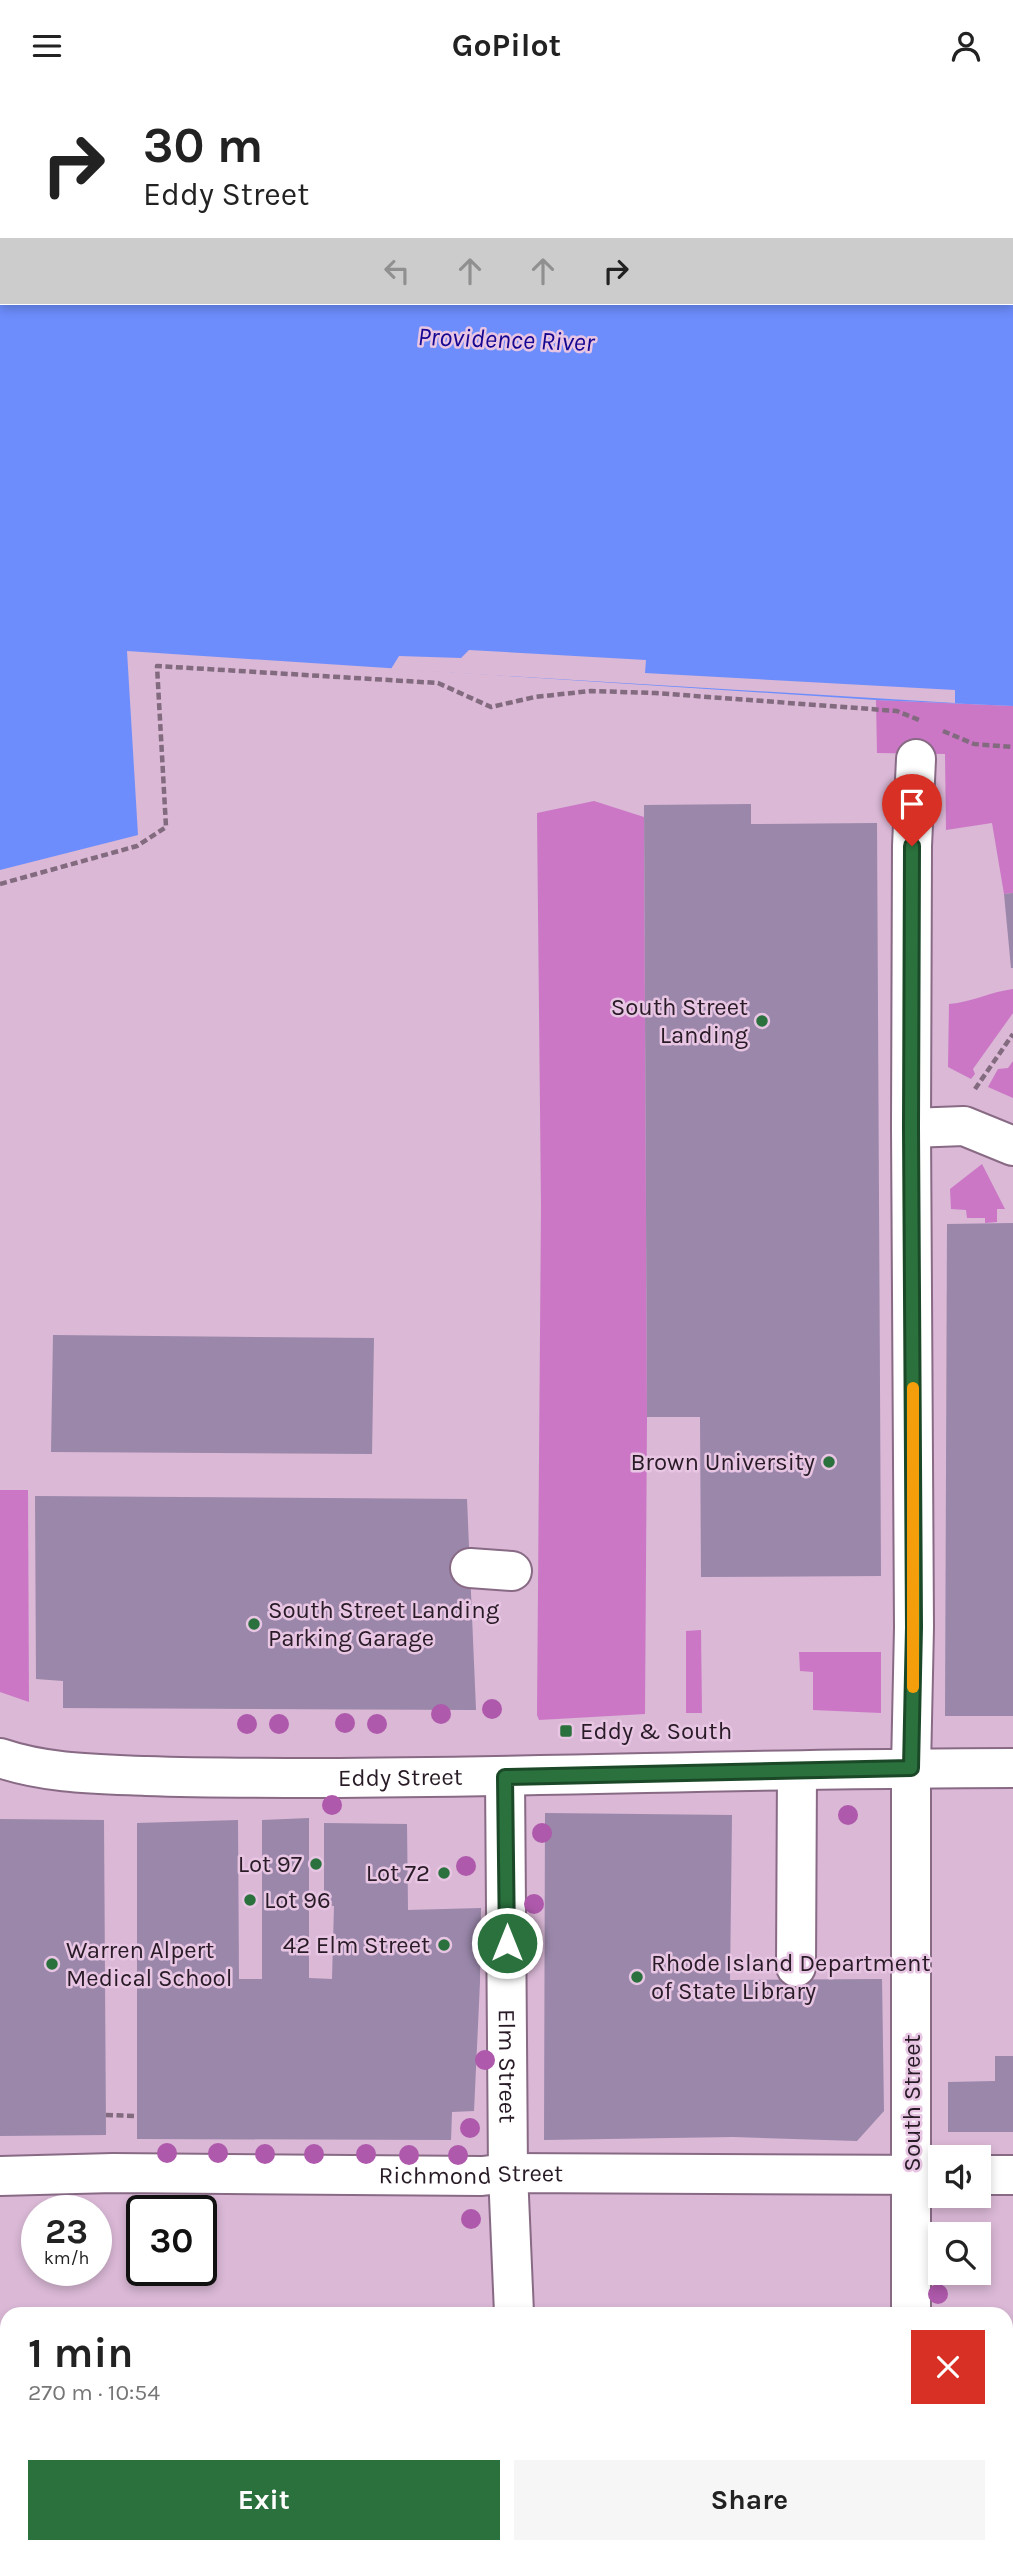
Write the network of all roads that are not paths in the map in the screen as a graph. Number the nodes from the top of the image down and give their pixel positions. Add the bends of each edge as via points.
1 (923, 742) road end
2 (911, 1128) junction
3 (1013, 1146) edge
4 (470, 1568) dead end
5 (512, 1571) dead end
6 (0, 1758) edge
7 (911, 1768) junction
8 (1013, 1768) edge
9 (797, 1771) junction
10 (505, 1777) junction
11 (796, 1967) dead end
12 (508, 2173) junction
13 (926, 2175) edge
14 (991, 2175) edge
15 (1013, 2175) edge
16 (0, 2176) edge
17 (514, 2307) edge
18 (912, 2307) edge

1 - 2 street, South Street via 912,846
2 - 3 street via 964,1126
2 - 7 street, South Street
4 - 5 street
6 - 10 street, Eddy Street via 64,1772 128,1776
7 - 8 street, Eddy Street
7 - 9 street, Eddy Street
7 - 13 street, South Street
9 - 10 street, Eddy Street
9 - 11 street
10 - 12 street, Elm Street
12 - 13 street, Richmond Street
12 - 16 street, Richmond Street
12 - 17 street, Elm Street
13 - 18 street, South Street
14 - 15 street

